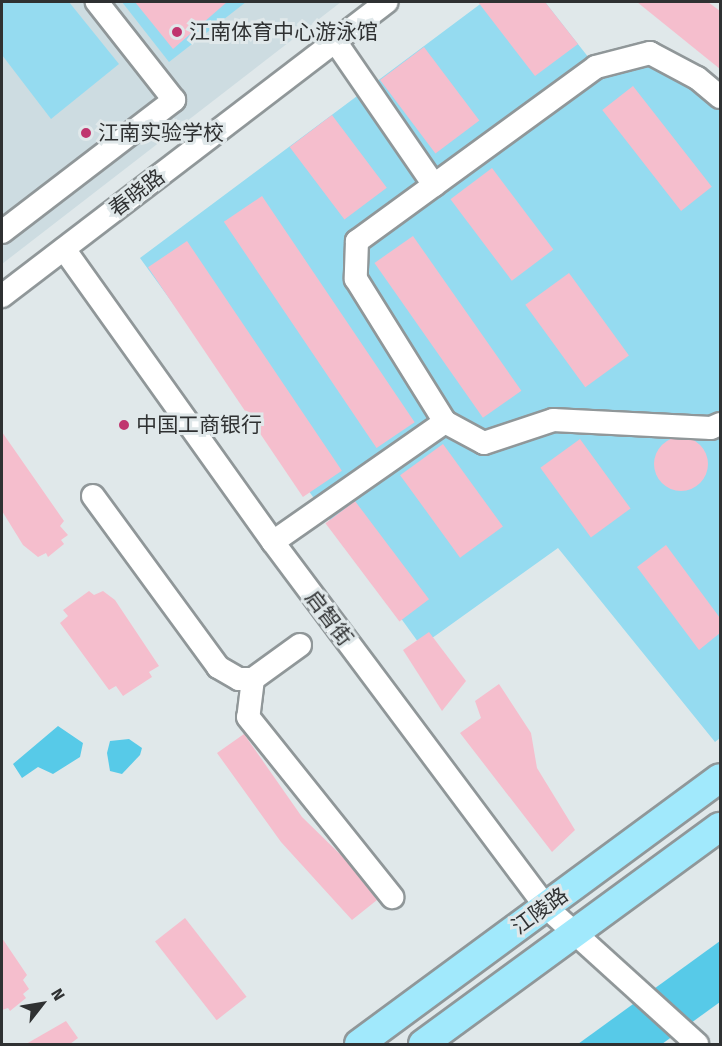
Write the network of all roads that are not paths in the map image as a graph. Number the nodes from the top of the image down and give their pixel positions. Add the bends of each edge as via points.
1 (97, 2) edge
2 (386, 2) edge
3 (335, 40) junction
4 (720, 97) edge
5 (434, 185) junction
6 (2, 232) edge
7 (64, 249) junction
8 (2, 296) edge
9 (445, 422) junction
10 (720, 424) edge
11 (93, 496) dead end
12 (273, 542) junction
13 (300, 645) dead end
14 (253, 679) junction
15 (720, 778) edge
16 (720, 827) edge
17 (392, 897) dead end
18 (546, 907) junction
19 (575, 934) junction
20 (359, 1044) edge
21 (423, 1044) edge
22 (697, 1044) edge

1 - 6 street via 174,100
2 - 3 street, 春晓路
3 - 5 street
3 - 7 street, 春晓路
4 - 5 street via 697,78 650,53 596,68
5 - 9 street via 357,241 356,279
7 - 8 street, 春晓路
7 - 12 street, 启智街
9 - 10 street via 484,443 553,420 711,428
9 - 12 street
11 - 14 street via 218,667 239,679
12 - 18 street, 启智街
13 - 14 street
14 - 17 street via 248,717
15 - 18 main road, 江陵路
16 - 19 main road, 江陵路
18 - 19 street, 启智街
18 - 20 main road, 江陵路
19 - 21 main road, 江陵路
19 - 22 street, 启智街

